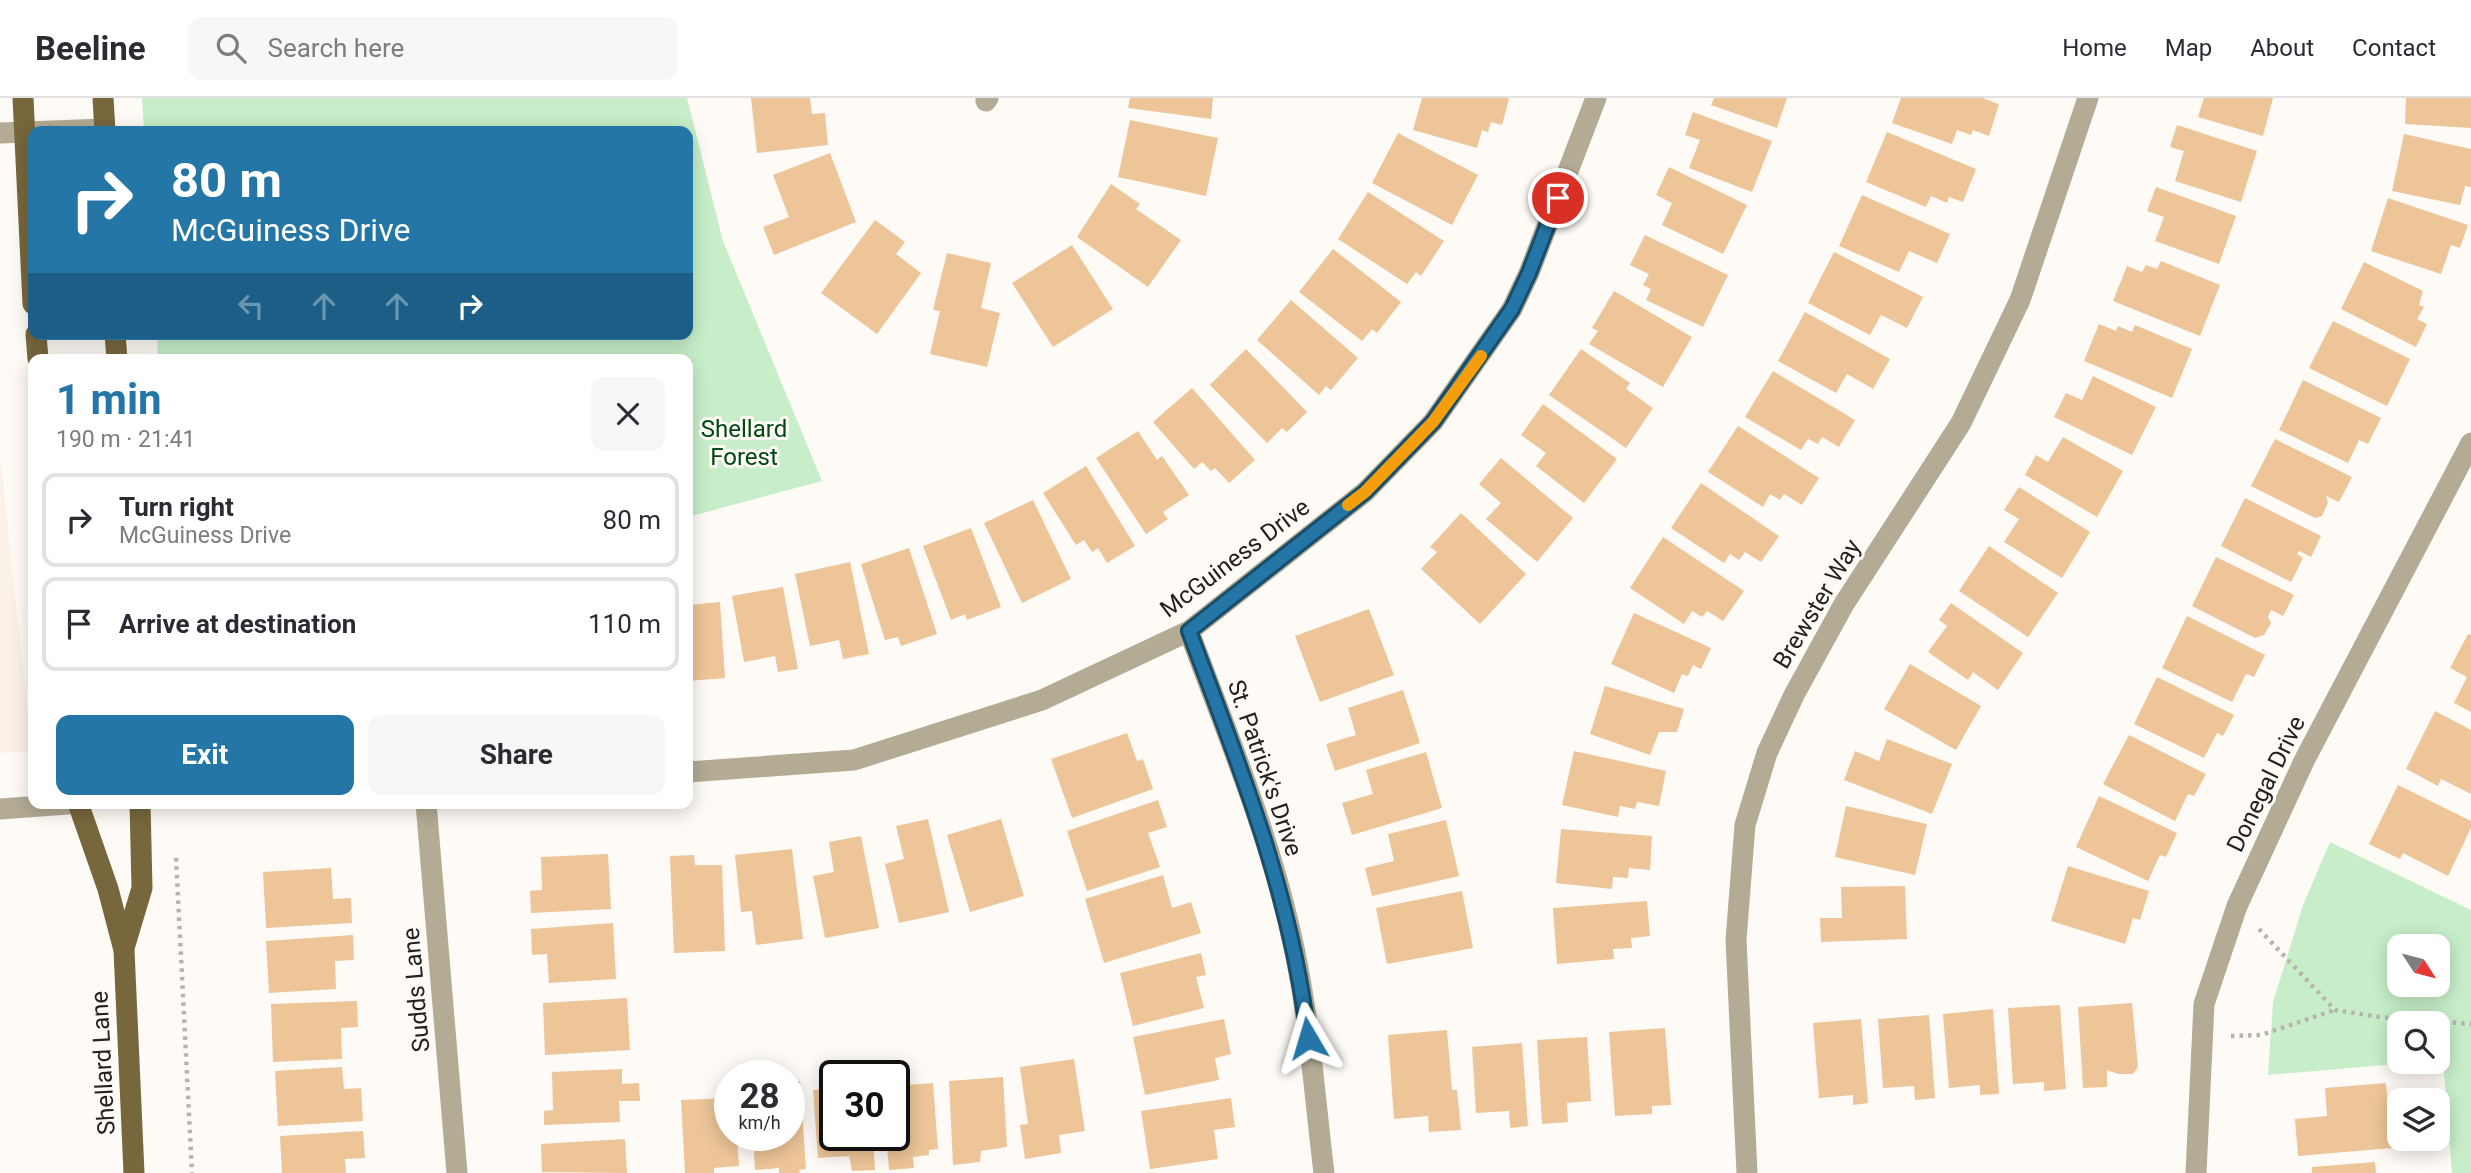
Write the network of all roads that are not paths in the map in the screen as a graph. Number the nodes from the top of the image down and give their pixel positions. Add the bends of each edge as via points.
1 (23, 98) edge
2 (103, 98) edge
3 (1596, 98) edge
4 (2088, 98) edge
5 (104, 126) edge
6 (25, 131) junction
7 (28, 131) edge
8 (0, 133) edge
9 (28, 196) edge
10 (2469, 454) edge
11 (1189, 631) junction
12 (693, 772) edge
13 (28, 807) edge
14 (0, 809) edge
15 (81, 809) edge
16 (140, 809) edge
17 (427, 809) edge
18 (124, 950) junction
19 (134, 1173) edge
20 (457, 1173) edge
21 (1324, 1173) edge
22 (1747, 1173) edge
23 (2196, 1173) edge

1 - 6 main road
2 - 5 main road
3 - 11 street, McGuiness Drive via 1512,309 1433,422 1365,492
4 - 22 street, Brewster Way via 2020,300 1961,423 1844,604 1794,695 1763,765 1745,825 1736,940
6 - 7 street
6 - 8 street
6 - 9 main road
10 - 23 street, Donegal Drive via 2304,761 2237,906 2204,1004
11 - 12 street, McGuiness Drive via 1042,700 855,760
11 - 21 street, St. Patrick's Drive via 1265,839 1290,929 1305,1011
13 - 14 street
15 - 18 main road, Shellard Lane
16 - 18 main road, Shellard Lane via 142,888
17 - 20 street, Sudds Lane
18 - 19 main road, Shellard Lane

